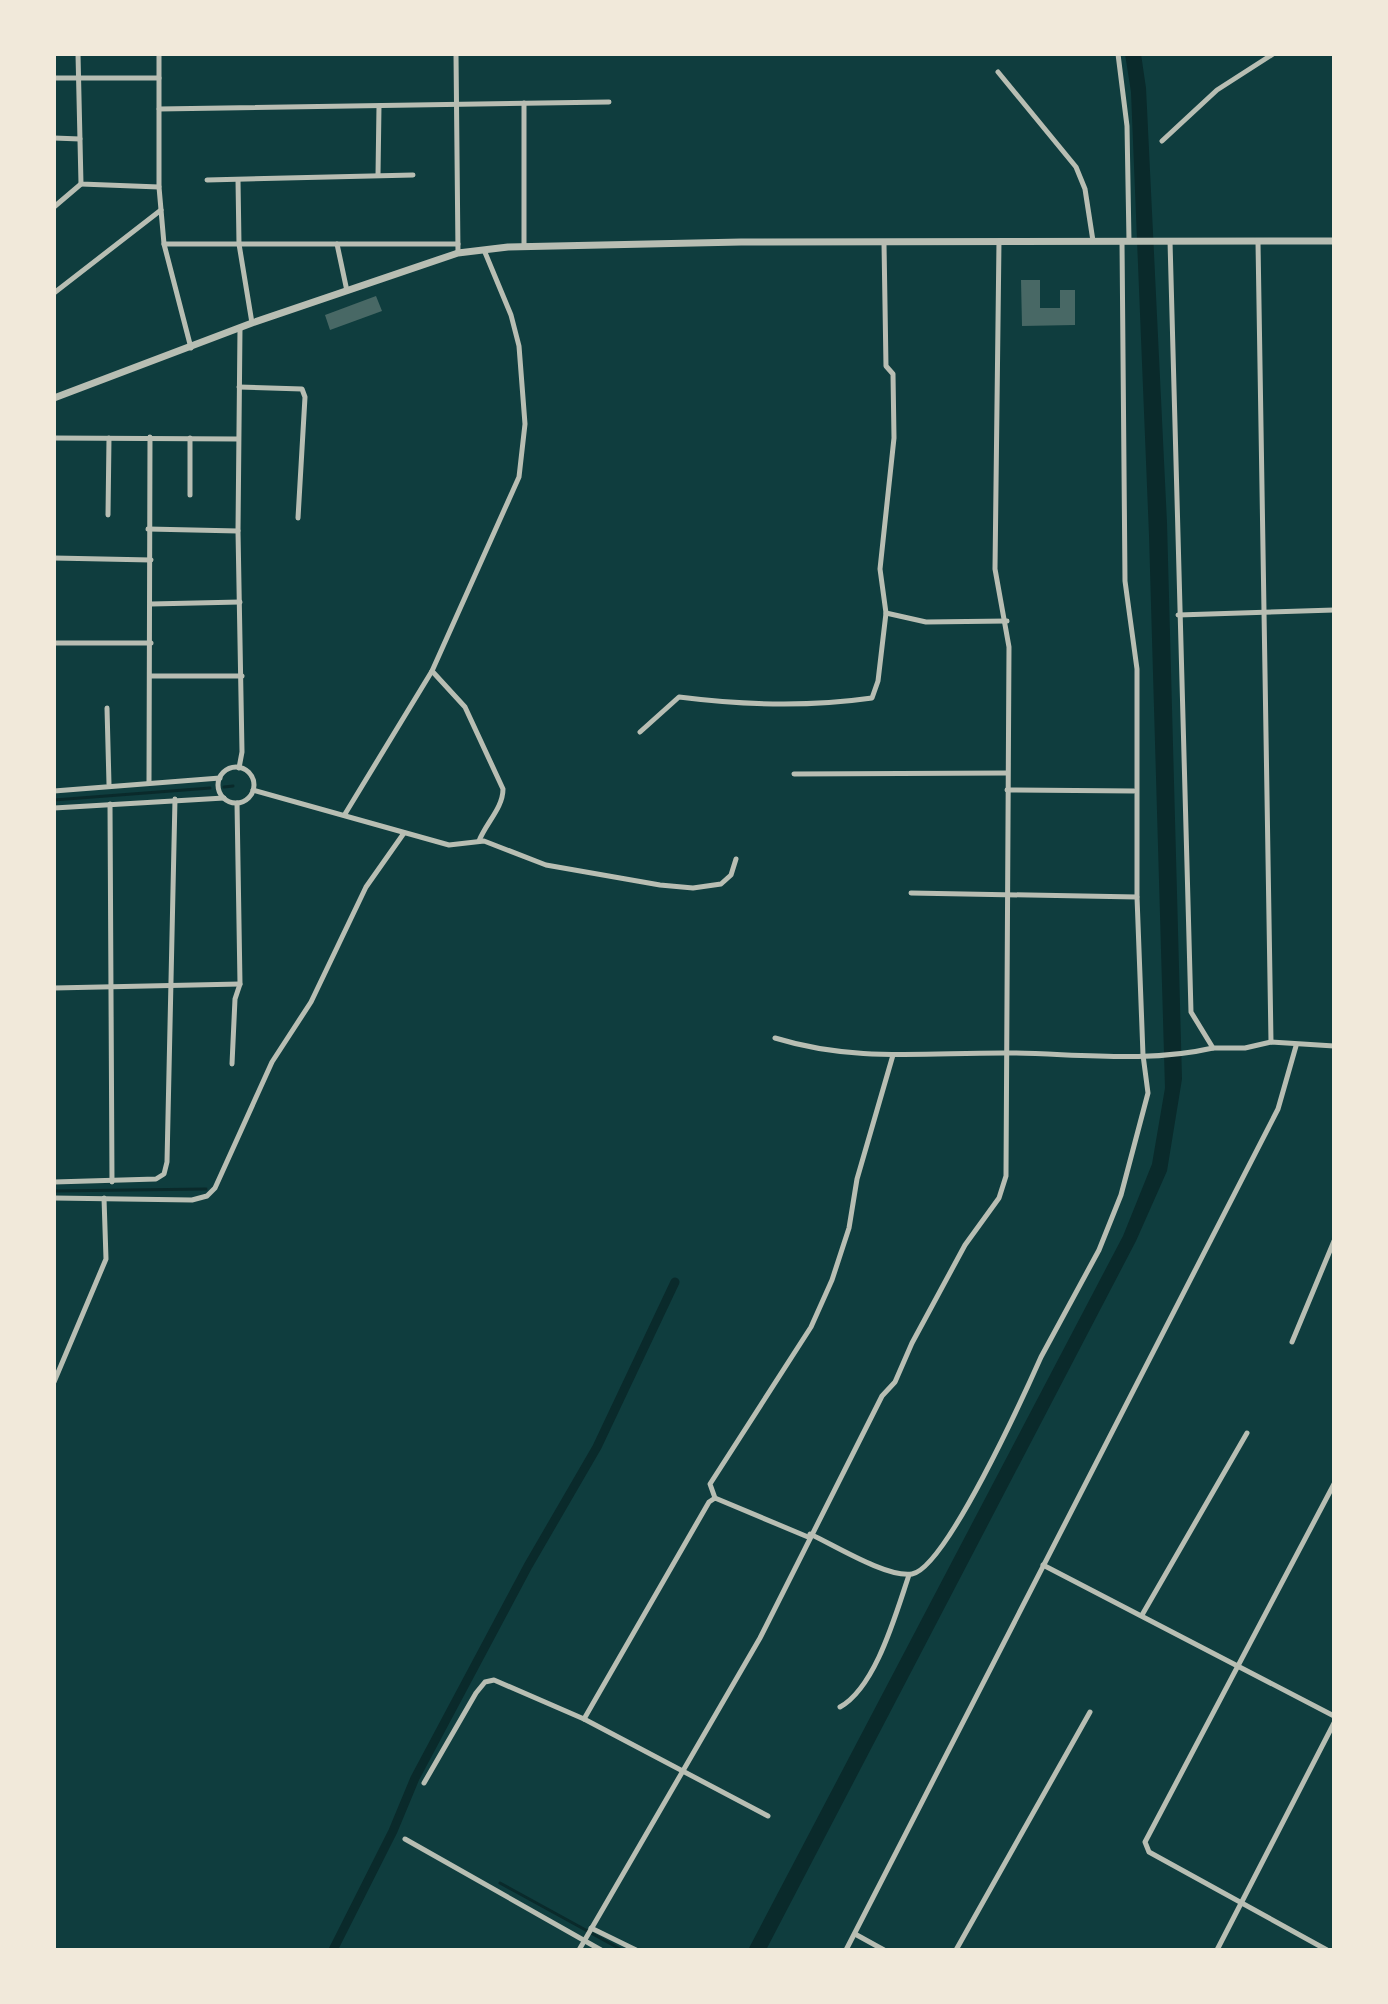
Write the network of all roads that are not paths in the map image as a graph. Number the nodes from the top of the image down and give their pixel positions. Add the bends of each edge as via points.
1 (78, 54) edge
2 (159, 54) edge
3 (456, 54) edge
4 (1118, 54) edge
5 (1273, 54) edge
6 (998, 72) dead end
7 (54, 78) edge
8 (78, 78) junction
9 (159, 78) junction
10 (609, 102) dead end
11 (524, 103) junction
12 (379, 106) junction
13 (455, 106) junction
14 (159, 109) junction
15 (54, 138) edge
16 (80, 139) junction
17 (1162, 141) dead end
18 (378, 175) junction
19 (413, 175) dead end
20 (207, 180) dead end
21 (238, 180) junction
22 (81, 184) junction
23 (159, 187) junction
24 (54, 207) edge
25 (161, 210) junction
26 (999, 241) junction
27 (1093, 241) junction
28 (1129, 241) junction
29 (1167, 241) junction
30 (1334, 241) edge
31 (1258, 242) junction
32 (884, 243) junction
33 (164, 244) junction
34 (239, 244) junction
35 (337, 244) junction
36 (524, 246) junction
37 (458, 249) junction
38 (484, 250) junction
39 (347, 291) junction
40 (54, 293) edge
41 (252, 323) junction
42 (240, 328) junction
43 (191, 349) junction
44 (239, 387) junction
45 (54, 398) edge
46 (150, 437) junction
47 (54, 438) edge
48 (109, 438) junction
49 (190, 438) junction
50 (238, 439) junction
51 (190, 495) dead end
52 (108, 515) dead end
53 (298, 518) dead end
54 (148, 529) junction
55 (238, 531) junction
56 (54, 558) edge
57 (151, 560) junction
58 (240, 602) junction
59 (151, 604) junction
60 (1334, 610) edge
61 (1265, 612) junction
62 (886, 613) junction
63 (1178, 615) junction
64 (1007, 621) junction
65 (54, 643) edge
66 (151, 643) junction
67 (432, 671) junction
68 (151, 676) junction
69 (242, 676) junction
70 (107, 708) dead end
71 (640, 732) dead end
72 (239, 768) junction
73 (1007, 773) junction
74 (794, 774) dead end
75 (220, 778) junction
76 (149, 782) junction
77 (109, 784) junction
78 (253, 790) junction
79 (1007, 790) junction
80 (54, 791) edge
81 (1134, 791) junction
82 (224, 798) junction
83 (175, 799) junction
84 (237, 803) junction
85 (110, 804) junction
86 (54, 808) edge
87 (345, 814) junction
88 (404, 833) junction
89 (479, 841) junction
90 (736, 859) dead end
91 (1007, 892) junction
92 (911, 893) dead end
93 (1137, 897) junction
94 (110, 984) junction
95 (172, 984) junction
96 (240, 984) junction
97 (54, 988) edge
98 (775, 1038) dead end
99 (1271, 1042) junction
100 (1296, 1046) junction
101 (1334, 1046) edge
102 (1213, 1048) junction
103 (1008, 1053) junction
104 (893, 1055) junction
105 (1143, 1055) junction
106 (232, 1064) dead end
107 (54, 1182) edge
108 (112, 1182) junction
109 (54, 1198) edge
110 (104, 1198) junction
111 (1334, 1241) edge
112 (1292, 1342) dead end
113 (54, 1382) edge
114 (1247, 1433) dead end
115 (1334, 1484) edge
116 (715, 1498) junction
117 (809, 1536) junction
118 (1043, 1565) junction
119 (909, 1575) junction
120 (1142, 1615) junction
121 (1241, 1666) junction
122 (840, 1707) dead end
123 (1090, 1712) dead end
124 (1334, 1716) edge
125 (584, 1719) junction
126 (1334, 1723) edge
127 (683, 1772) junction
128 (424, 1783) dead end
129 (768, 1816) dead end
130 (405, 1839) dead end
131 (1240, 1902) junction
132 (591, 1928) junction
133 (855, 1934) junction
134 (584, 1941) junction
135 (579, 1950) edge
136 (601, 1950) edge
137 (636, 1950) edge
138 (846, 1950) edge
139 (884, 1950) edge
140 (956, 1950) edge
141 (1217, 1950) edge
142 (1327, 1950) edge

1 - 8 street
2 - 9 street
3 - 13 street
4 - 28 street via 1127,126
5 - 17 street via 1217,90
6 - 27 street via 1076,167
7 - 8 street
8 - 9 street
8 - 16 street
9 - 14 street
10 - 11 street
11 - 13 street
11 - 36 street
12 - 13 street
12 - 14 street
12 - 18 street
13 - 37 street
14 - 23 street
15 - 16 street
16 - 22 street
18 - 19 street
18 - 21 street
20 - 21 street
21 - 34 street
22 - 23 street
22 - 24 street
23 - 25 street
25 - 33 street
25 - 40 street
26 - 27 street
26 - 32 street
26 - 64 street via 995,569
27 - 28 street
28 - 29 street
28 - 81 street via 1125,581 1137,669
29 - 31 street
29 - 63 street
30 - 31 street
31 - 61 street
32 - 36 street
32 - 62 street via 886,366 893,374 894,438 880,569
33 - 34 street
33 - 43 street
34 - 35 street
34 - 41 street
35 - 37 street
35 - 39 street
36 - 38 street
37 - 38 street
37 - 39 street
38 - 67 street via 519,346 525,424 522,464
39 - 41 street
41 - 42 street
42 - 43 street
42 - 44 street
43 - 45 street
44 - 50 street
44 - 53 street via 302,389
46 - 48 street
46 - 49 street
46 - 54 street
47 - 48 street
48 - 52 street
49 - 50 street
49 - 51 street
50 - 55 street
54 - 55 street
54 - 57 street
55 - 58 street
56 - 57 street
57 - 59 street
58 - 59 street
58 - 69 street
59 - 66 street
60 - 61 street
61 - 63 street
61 - 99 street
62 - 64 street via 926,622
62 - 71 street via 872,698 827,705 679,697
63 - 102 street via 1189,1002
64 - 73 street
65 - 66 street
66 - 68 street
67 - 87 street
67 - 89 street via 465,707 503,789 501,803
68 - 69 street
68 - 76 street
69 - 72 street
70 - 77 street
72 - 75 street
72 - 78 street via 249,773
73 - 74 street
73 - 79 street
75 - 76 street
75 - 82 street
76 - 77 street
77 - 80 street
78 - 84 street
78 - 87 street
79 - 81 street
79 - 91 street
81 - 93 street
82 - 83 street
82 - 84 street
83 - 85 street
83 - 95 street
84 - 96 street
85 - 86 street
85 - 94 street
87 - 88 street
88 - 89 street via 458,846
88 - 110 street via 366,887 311,1002 272,1062 215,1188 192,1200
89 - 90 street via 546,865 693,888 721,884
91 - 92 street
91 - 93 street
91 - 103 street
93 - 105 street
94 - 95 street
94 - 97 street
94 - 108 street
95 - 96 street
95 - 108 street via 164,1174
96 - 106 street
98 - 104 street via 832,1053
99 - 100 street
99 - 102 street
100 - 101 street
100 - 118 street via 1278,1109
102 - 105 street
103 - 104 street
103 - 105 street
103 - 117 street via 1003,1190 934,1300
104 - 116 street via 832,1280 811,1327 710,1484
105 - 119 street via 1148,1093 1121,1195 1099,1250 975,1494 931,1561
107 - 108 street
109 - 110 street
110 - 113 street via 106,1259
111 - 112 street
114 - 120 street
115 - 121 street
116 - 117 street
116 - 125 street
117 - 119 street
117 - 127 street via 760,1638
118 - 120 street
118 - 133 street
119 - 122 street via 877,1658 854,1699
120 - 121 street
121 - 124 street
121 - 131 street via 1145,1842 1149,1852
123 - 140 street
125 - 127 street
125 - 128 street via 505,1683 485,1682
126 - 131 street
127 - 129 street
127 - 132 street
130 - 134 street
131 - 141 street
131 - 142 street
132 - 134 street
132 - 137 street
133 - 138 street
133 - 139 street
134 - 135 street
134 - 136 street

